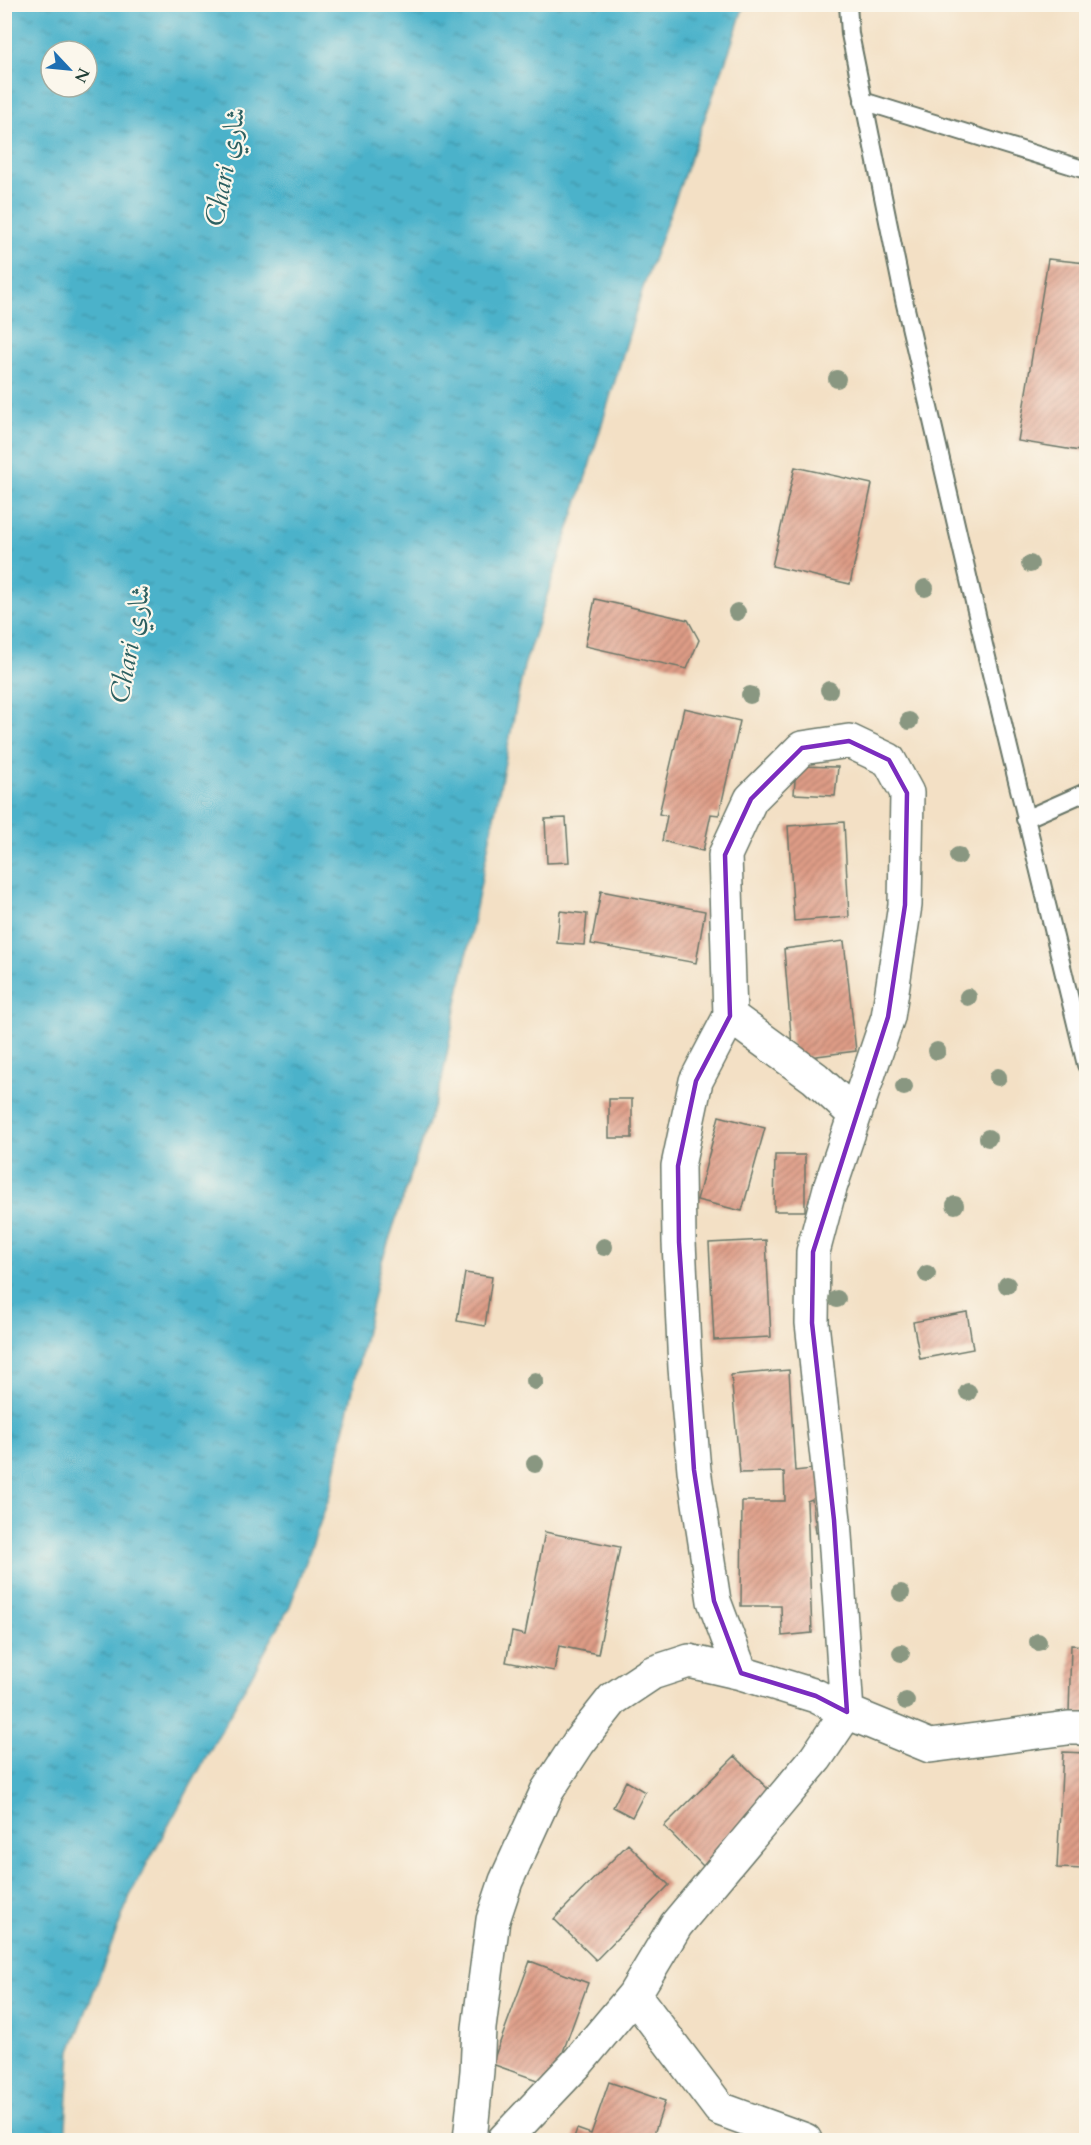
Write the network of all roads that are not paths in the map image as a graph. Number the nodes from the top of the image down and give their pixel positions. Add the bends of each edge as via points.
1 (848, 4) edge
2 (863, 101) junction
3 (1086, 170) edge
4 (1086, 792) edge
5 (1025, 819) junction
6 (730, 1016) junction
7 (1086, 1065) edge
8 (854, 1114) junction
9 (741, 1673) junction
10 (847, 1712) junction
11 (1086, 1728) edge
12 (634, 1995) junction
13 (471, 2140) edge
14 (504, 2140) edge
15 (805, 2140) edge

1 - 2 lane
2 - 3 lane
2 - 5 lane via 906,312
4 - 5 lane
5 - 7 lane
6 - 8 street via 815,1078
6 - 8 street via 724,855 751,799 802,748 849,741 888,760 907,793 905,905 888,1017
6 - 9 street via 696,1081 678,1166 685,1368 694,1470 714,1601
8 - 10 street via 813,1252 812,1323 835,1531
9 - 10 street via 816,1696
9 - 13 street via 689,1661 652,1673 613,1699 547,1791 506,1881 493,1920 479,2028
10 - 11 street via 930,1746
10 - 12 street via 816,1758 676,1925
12 - 14 street via 578,2062
12 - 15 street via 720,2109

